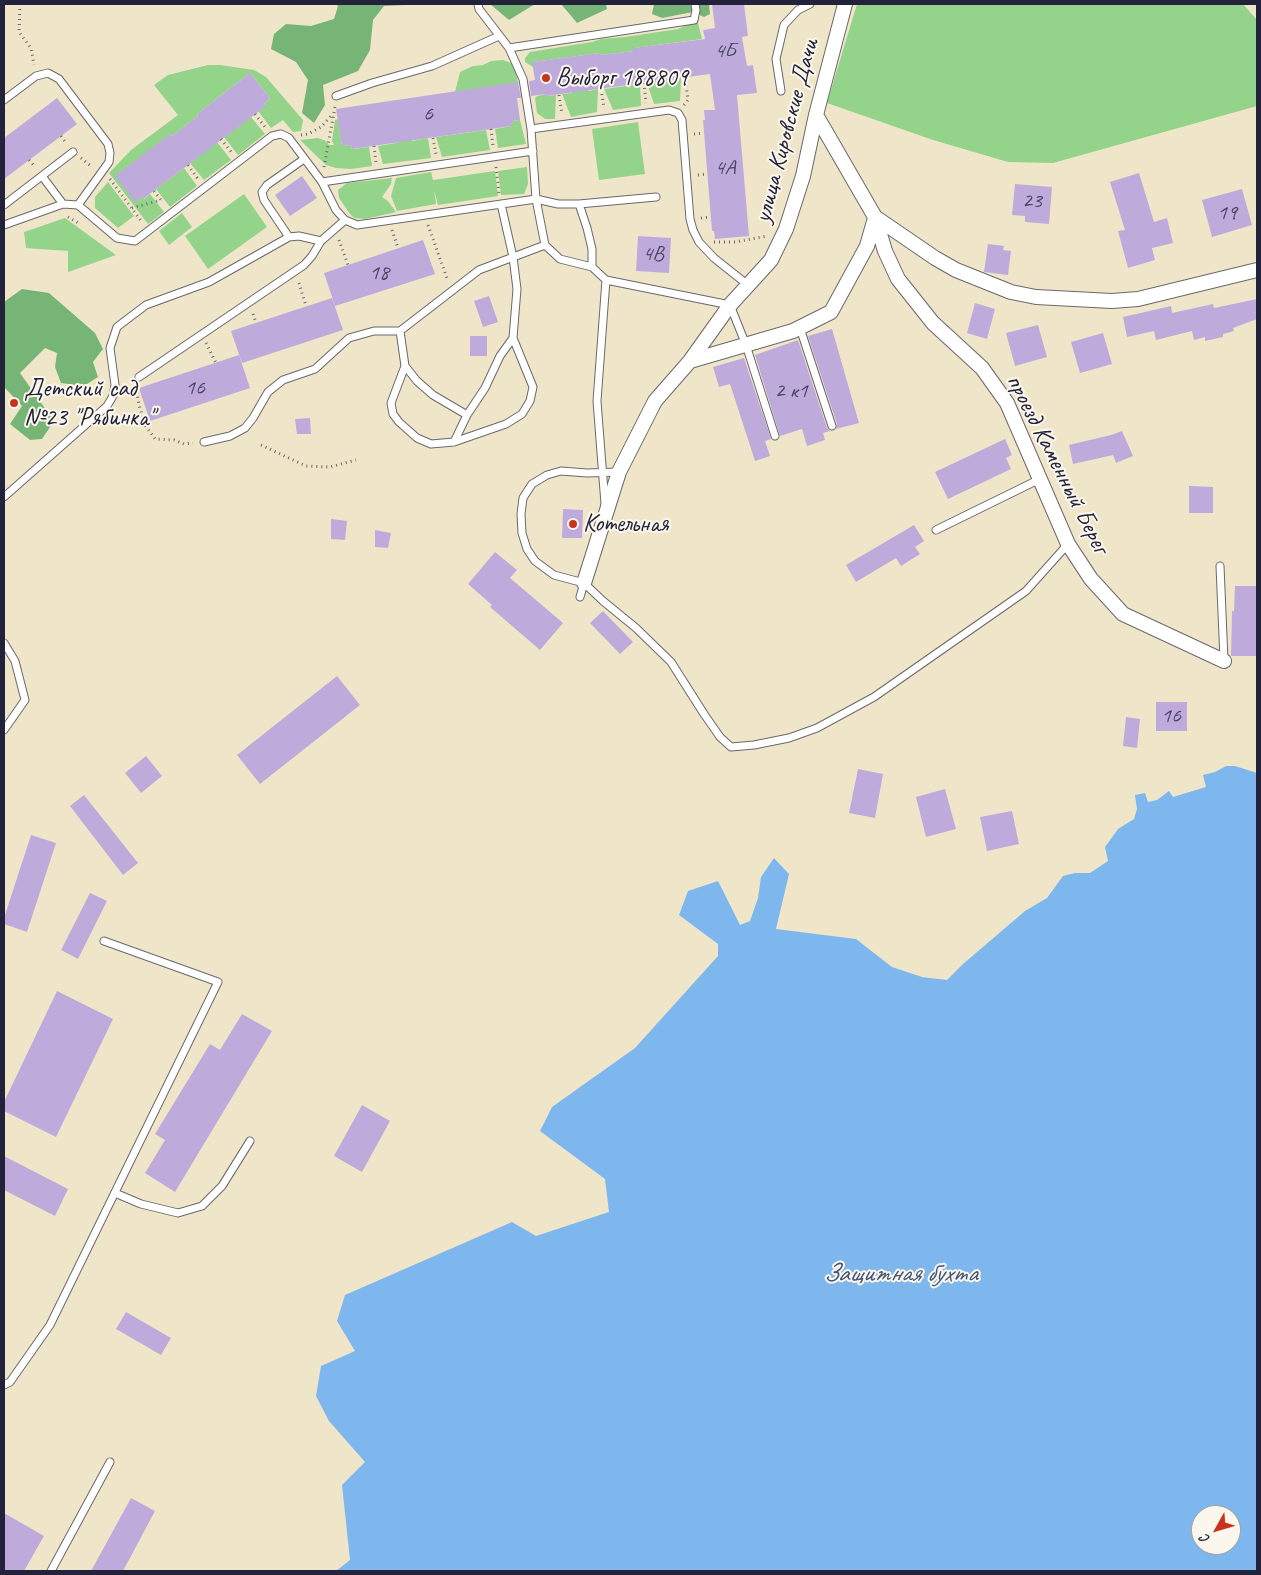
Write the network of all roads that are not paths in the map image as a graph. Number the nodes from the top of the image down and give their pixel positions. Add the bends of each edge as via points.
1 (478, 4) edge
2 (695, 4) edge
3 (810, 4) edge
4 (845, 4) edge
5 (499, 36) junction
6 (509, 48) junction
7 (781, 91) dead end
8 (336, 96) road end
9 (4, 100) edge
10 (816, 115) junction
11 (531, 129) junction
12 (533, 151) junction
13 (73, 152) road end
14 (304, 159) junction
15 (42, 176) junction
16 (322, 182) junction
17 (656, 197) dead end
18 (536, 199) junction
19 (63, 204) junction
20 (501, 204) junction
21 (579, 204) junction
22 (4, 205) edge
23 (78, 205) junction
24 (875, 217) junction
25 (345, 220) junction
26 (4, 225) edge
27 (289, 237) junction
28 (321, 241) junction
29 (545, 245) junction
30 (513, 257) junction
31 (592, 267) junction
32 (1257, 270) edge
33 (606, 280) junction
34 (749, 286) junction
35 (730, 305) junction
36 (800, 328) junction
37 (400, 331) junction
38 (513, 338) junction
39 (746, 345) junction
40 (690, 361) junction
41 (405, 366) junction
42 (137, 379) road end
43 (467, 416) junction
44 (832, 426) dead end
45 (775, 436) dead end
46 (204, 442) road end
47 (454, 442) junction
48 (619, 472) junction
49 (602, 473) junction
50 (1040, 479) junction
51 (4, 497) edge
52 (606, 514) junction
53 (936, 530) dead end
54 (1068, 544) junction
55 (1220, 566) dead end
56 (584, 583) junction
57 (580, 597) dead end
58 (4, 643) edge
59 (1224, 661) joint
60 (4, 730) edge
61 (104, 941) dead end
62 (250, 1141) dead end
63 (115, 1192) junction
64 (4, 1385) edge
65 (110, 1462) dead end
66 (51, 1571) edge

1 - 5 lane
2 - 6 lane via 694,20
3 - 7 lane via 798,10 784,25 776,59
4 - 10 street, улица Кировские Дачи
5 - 6 lane
5 - 8 lane via 432,66
6 - 11 lane via 523,79
9 - 23 lane via 36,76 48,73 59,79 108,144 109,162
10 - 24 street, проезд Каменный Берег
10 - 34 street, улица Кировские Дачи via 803,176 784,232 770,260
11 - 12 lane
11 - 34 lane via 669,110 678,113 682,120 693,230 714,258
12 - 16 lane
12 - 18 lane
13 - 15 lane
14 - 16 lane
14 - 23 lane via 288,138 281,134 272,136 135,241 118,238
14 - 27 lane via 262,192
15 - 19 lane
15 - 22 lane
16 - 25 lane via 336,210
17 - 21 lane
18 - 20 lane
18 - 21 lane
18 - 29 lane
19 - 23 lane
19 - 26 lane
20 - 25 lane via 357,225
20 - 30 lane
21 - 31 lane via 590,242
24 - 32 street via 956,270 1011,292 1036,298 1138,299
24 - 36 street via 868,246 831,312
24 - 50 street, проезд Каменный Берег via 898,279 933,323 982,368 1007,403
25 - 28 lane
27 - 28 lane
27 - 51 lane via 209,282 146,305 117,327 110,348 115,385 107,406
28 - 42 lane via 304,265
29 - 30 lane
29 - 31 lane via 560,259
30 - 37 lane via 479,270
30 - 38 lane via 517,289
31 - 33 lane
33 - 35 lane
33 - 49 lane via 597,401
34 - 35 street, улица Кировские Дачи
35 - 39 lane
35 - 40 street, улица Кировские Дачи
36 - 39 street
36 - 44 lane
37 - 41 lane
37 - 46 lane via 374,331 349,338 315,368 283,380 268,392 245,428 230,436
38 - 43 lane
38 - 47 lane via 533,387 530,401 522,414 506,424
39 - 40 street
39 - 45 lane
40 - 48 street, улица Кировские Дачи via 655,401
41 - 43 lane via 434,395
41 - 47 lane via 391,403 393,414 417,438 431,444
43 - 47 lane
48 - 49 lane
48 - 52 street, улица Кировские Дачи
49 - 52 lane
49 - 56 lane via 561,471 547,475 532,484 524,498 521,514 527,549 536,561 554,575
50 - 53 lane
50 - 54 street, проезд Каменный Берег
52 - 56 street
54 - 56 lane via 1026,591 874,697 817,728 789,738 731,747 720,736 671,662
54 - 59 street, проезд Каменный Берег via 1091,579 1123,614
55 - 59 lane
56 - 57 lane
58 - 60 lane via 15,661 25,700
61 - 63 lane via 218,982
62 - 63 lane via 222,1186 202,1206 178,1214 141,1204
63 - 64 lane via 50,1325 10,1382
65 - 66 lane

